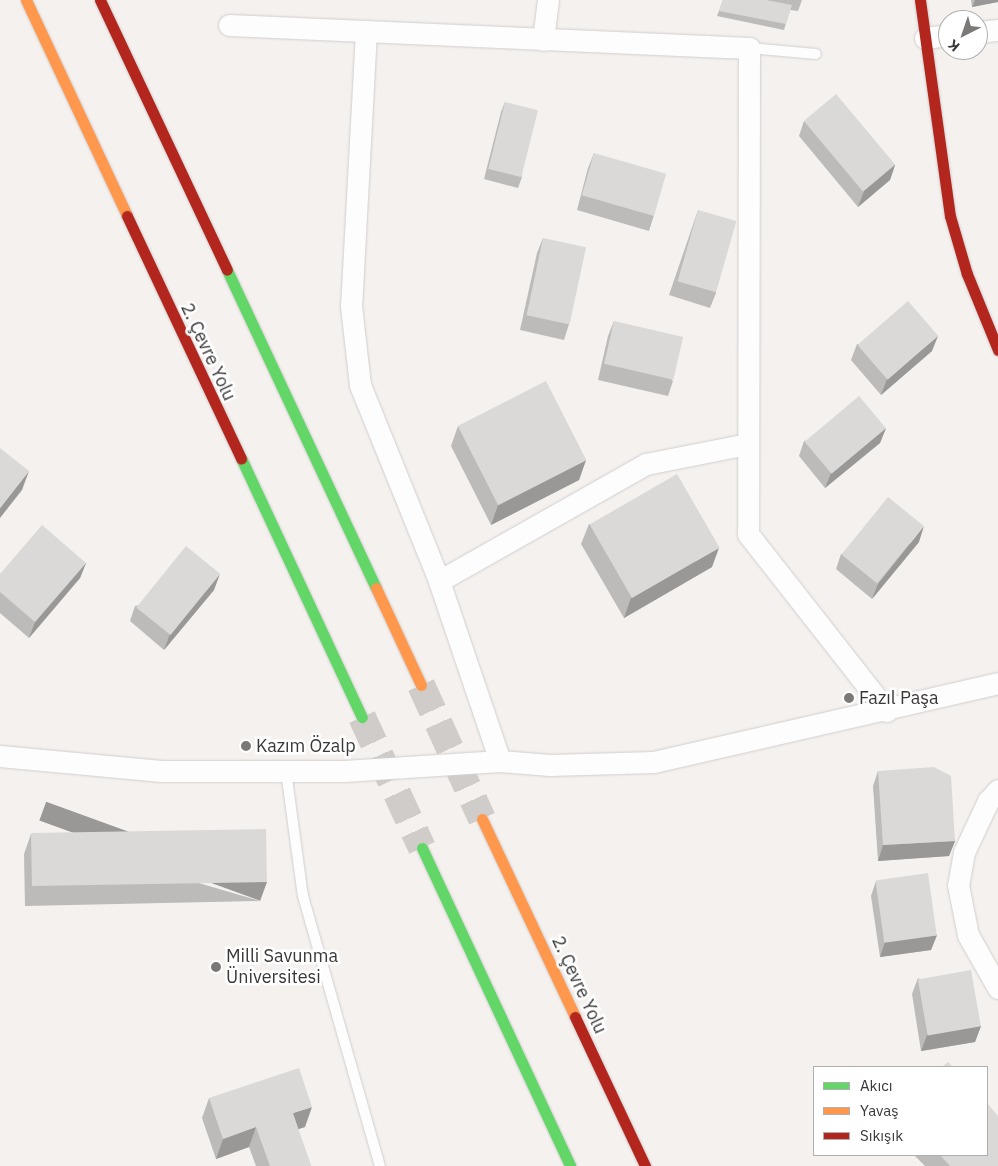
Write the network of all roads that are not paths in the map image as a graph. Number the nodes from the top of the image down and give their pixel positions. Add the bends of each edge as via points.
1 (26, 0) edge
2 (100, 0) edge
3 (548, 0) edge
4 (920, 0) edge
5 (229, 25) dead end
6 (366, 32) junction
7 (938, 36) edge
8 (925, 38) junction
9 (543, 40) junction
10 (749, 48) junction
11 (816, 54) dead end
12 (998, 350) edge
13 (747, 444) junction
14 (439, 581) junction
15 (998, 683) edge
16 (421, 685) tunnel mouth
17 (887, 710) junction
18 (362, 717) tunnel mouth
19 (0, 756) edge
20 (500, 761) junction
21 (286, 771) junction
22 (998, 790) edge
23 (482, 819) tunnel mouth
24 (422, 848) tunnel mouth
25 (998, 988) edge
26 (380, 1166) edge
27 (570, 1166) edge
28 (645, 1166) edge

1 - 18 main road, 2. Çevre Yolu
2 - 16 main road
3 - 9 street
4 - 8 main road
5 - 6 street
6 - 9 street
6 - 14 street via 351,306 360,385
7 - 8 street
8 - 12 main road via 950,216 967,274
9 - 10 street
10 - 11 lane
10 - 13 street
13 - 14 street via 646,464
13 - 17 street via 748,534
14 - 20 street
15 - 17 street
17 - 20 street via 654,762 550,765
19 - 21 street via 161,771
20 - 21 street via 344,771
21 - 26 lane via 303,896
22 - 25 street via 988,801 964,852 958,885 968,935
23 - 28 main road, 2. Çevre Yolu
24 - 27 main road

